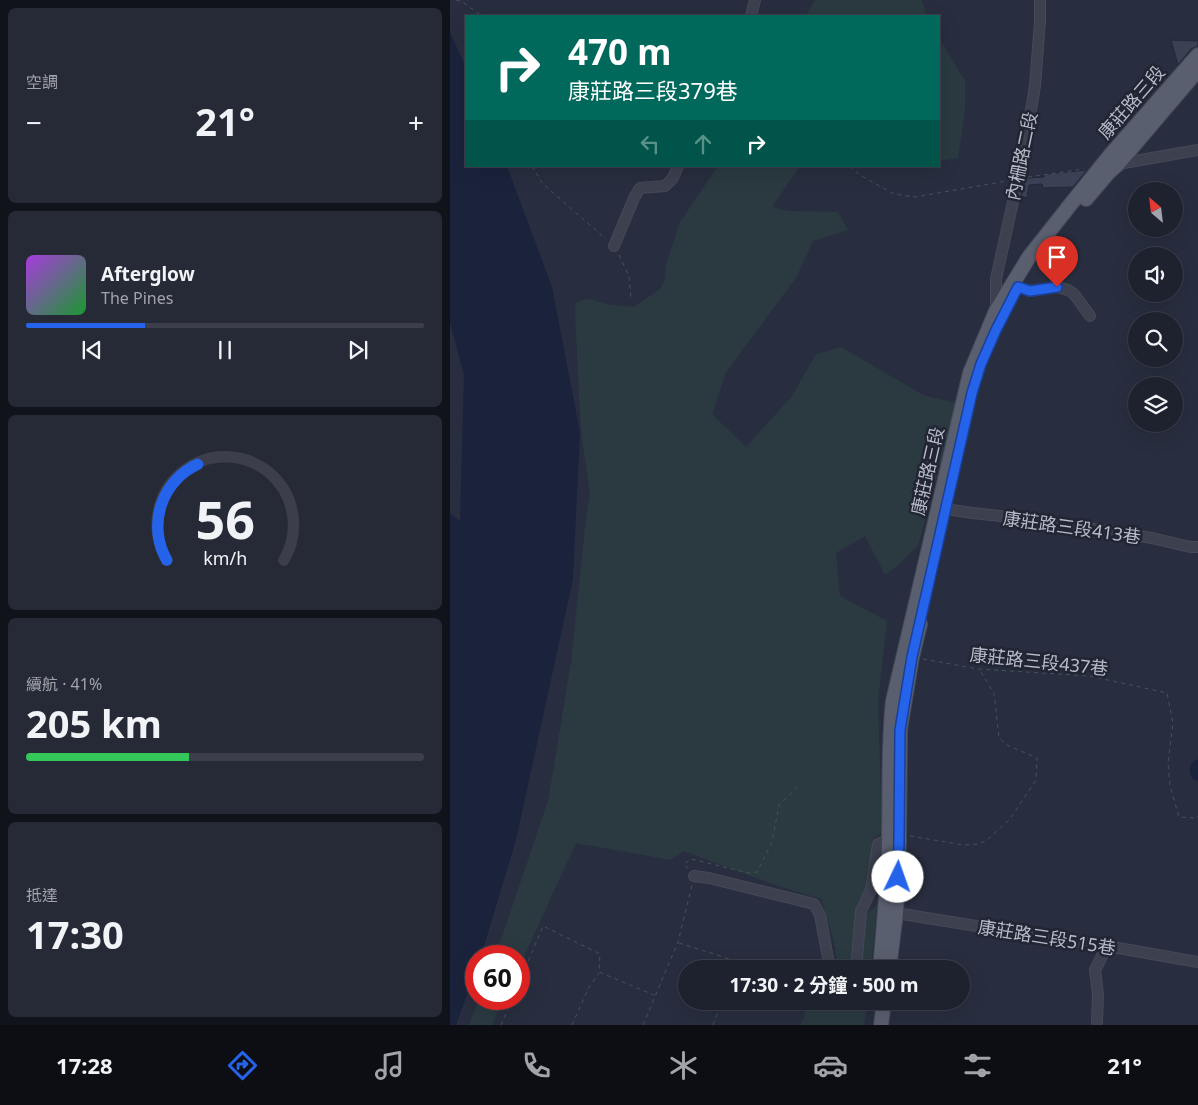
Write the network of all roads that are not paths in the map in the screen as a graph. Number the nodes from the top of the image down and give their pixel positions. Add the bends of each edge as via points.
1 (755, 0) edge
2 (1040, 0) edge
3 (751, 15) edge
4 (1198, 54) edge
5 (1198, 70) edge
6 (1198, 150) edge
7 (1118, 164) junction
8 (678, 167) edge
9 (614, 246) road end
10 (1015, 286) junction
11 (996, 311) junction
12 (1090, 316) dead end
13 (946, 509) junction
14 (1198, 547) edge
15 (894, 837) junction
16 (694, 876) dead end
17 (896, 913) junction
18 (1107, 946) junction
19 (828, 960) edge
20 (857, 960) edge
21 (881, 960) edge
22 (890, 960) edge
23 (1198, 962) edge
24 (874, 1010) edge
25 (883, 1010) edge
26 (1097, 1022) dead end
27 (872, 1025) edge
28 (881, 1025) edge

1 - 3 street
2 - 11 street, 內柵路二段 via 1035,86 996,279
4 - 10 main road, 康莊路三段 via 1112,153 1029,257
5 - 7 main road, 康莊路三段
6 - 7 street
7 - 10 main road, 康莊路三段
8 - 9 street via 665,186 640,188
10 - 11 main road, 康莊路三段
10 - 12 street via 1030,291 1057,287 1068,290
10 - 13 main road, 康莊路三段 via 972,393
11 - 15 main road, 康莊路三段 via 970,372 893,701 890,728
13 - 14 street, 康莊路三段413巷
13 - 15 main road, 康莊路三段 via 912,657 900,730
15 - 17 main road, 康莊路三段
15 - 20 street via 878,844 871,890 861,911
15 - 21 main road, 康莊路三段
16 - 19 street via 814,904 820,916
17 - 18 street, 康莊路三段515巷
17 - 22 main road, 康莊路三段
18 - 23 street, 康莊路三段515巷
18 - 26 street via 1095,970
24 - 27 main road
25 - 28 main road

